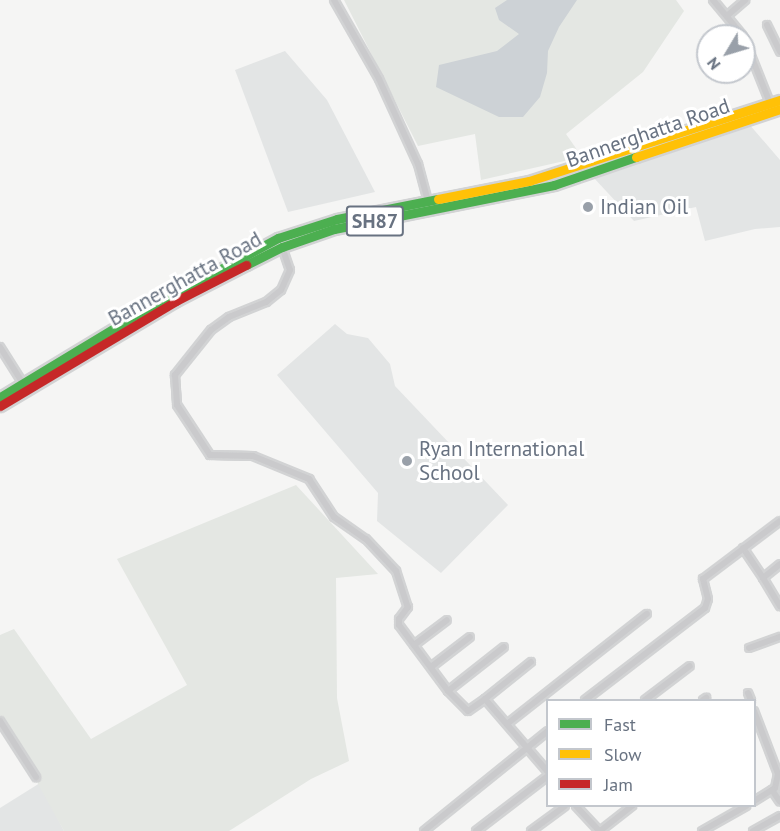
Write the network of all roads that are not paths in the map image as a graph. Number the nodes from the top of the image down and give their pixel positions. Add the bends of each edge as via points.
1 (334, 0) edge
2 (713, 0) edge
3 (745, 0) edge
4 (728, 15) junction
5 (734, 24) edge
6 (767, 25) dead end
7 (780, 52) edge
8 (756, 69) edge
9 (780, 100) edge
10 (770, 103) junction
11 (780, 109) edge
12 (648, 147) junction
13 (428, 201) junction
14 (282, 247) junction
15 (0, 347) edge
16 (24, 386) junction
17 (0, 397) edge
18 (0, 406) edge
19 (780, 521) edge
20 (743, 548) junction
21 (780, 564) edge
22 (763, 578) junction
23 (780, 606) edge
24 (647, 614) dead end
25 (447, 620) dead end
26 (470, 637) dead end
27 (780, 637) edge
28 (414, 645) junction
29 (504, 647) dead end
30 (749, 648) dead end
31 (531, 662) dead end
32 (690, 666) dead end
33 (431, 667) junction
34 (448, 691) junction
35 (748, 693) dead end
36 (485, 699) junction
37 (586, 699) edge
38 (646, 699) edge
39 (751, 699) edge
40 (756, 716) edge
41 (0, 721) edge
42 (507, 724) junction
43 (546, 733) edge
44 (527, 747) junction
45 (546, 771) edge
46 (546, 776) edge
47 (36, 777) dead end
48 (772, 790) junction
49 (756, 800) edge
50 (780, 802) edge
51 (564, 807) edge
52 (577, 807) edge
53 (631, 807) edge
54 (744, 807) edge
55 (780, 816) edge
56 (424, 831) edge
57 (476, 831) edge
58 (531, 831) edge
59 (600, 831) edge
60 (702, 831) edge
61 (753, 831) edge

1 - 13 street via 380,79 418,164
2 - 4 street
3 - 4 street
4 - 5 street
6 - 7 street
8 - 10 street
9 - 10 main road, Bannerghatta Road / SH87
10 - 12 main road, Bannerghatta Road / SH87
11 - 12 main road, Bannerghatta Road / SH87
12 - 13 main road, Bannerghatta Road / SH87 via 530,181
12 - 14 main road, Bannerghatta Road / SH87 via 554,185 333,229
13 - 16 main road, Bannerghatta Road / SH87 via 337,219 278,238 234,259
14 - 16 main road, Bannerghatta Road / SH87 via 194,291
14 - 28 street via 290,270 281,290 266,302 215,326 179,367 173,381 174,397 210,455 254,456 309,479 334,517 366,538 396,571 408,607 398,622
15 - 16 street
16 - 17 main road, Bannerghatta Road / SH87
16 - 18 main road, Bannerghatta Road / SH87
19 - 20 street
20 - 22 street
20 - 37 street via 704,579 708,599 705,608
21 - 22 street
22 - 23 street
24 - 42 street
25 - 28 street
26 - 33 street
27 - 30 street
28 - 33 street
29 - 34 street
31 - 36 street
32 - 38 street
33 - 34 street
34 - 36 street via 468,711
35 - 39 street
36 - 42 street
40 - 48 street via 778,774
41 - 47 street
42 - 44 street
43 - 44 street
44 - 45 street
44 - 56 street
46 - 57 street
48 - 49 street
48 - 50 street
51 - 58 street
52 - 59 street
53 - 59 street
54 - 60 street
55 - 61 street

